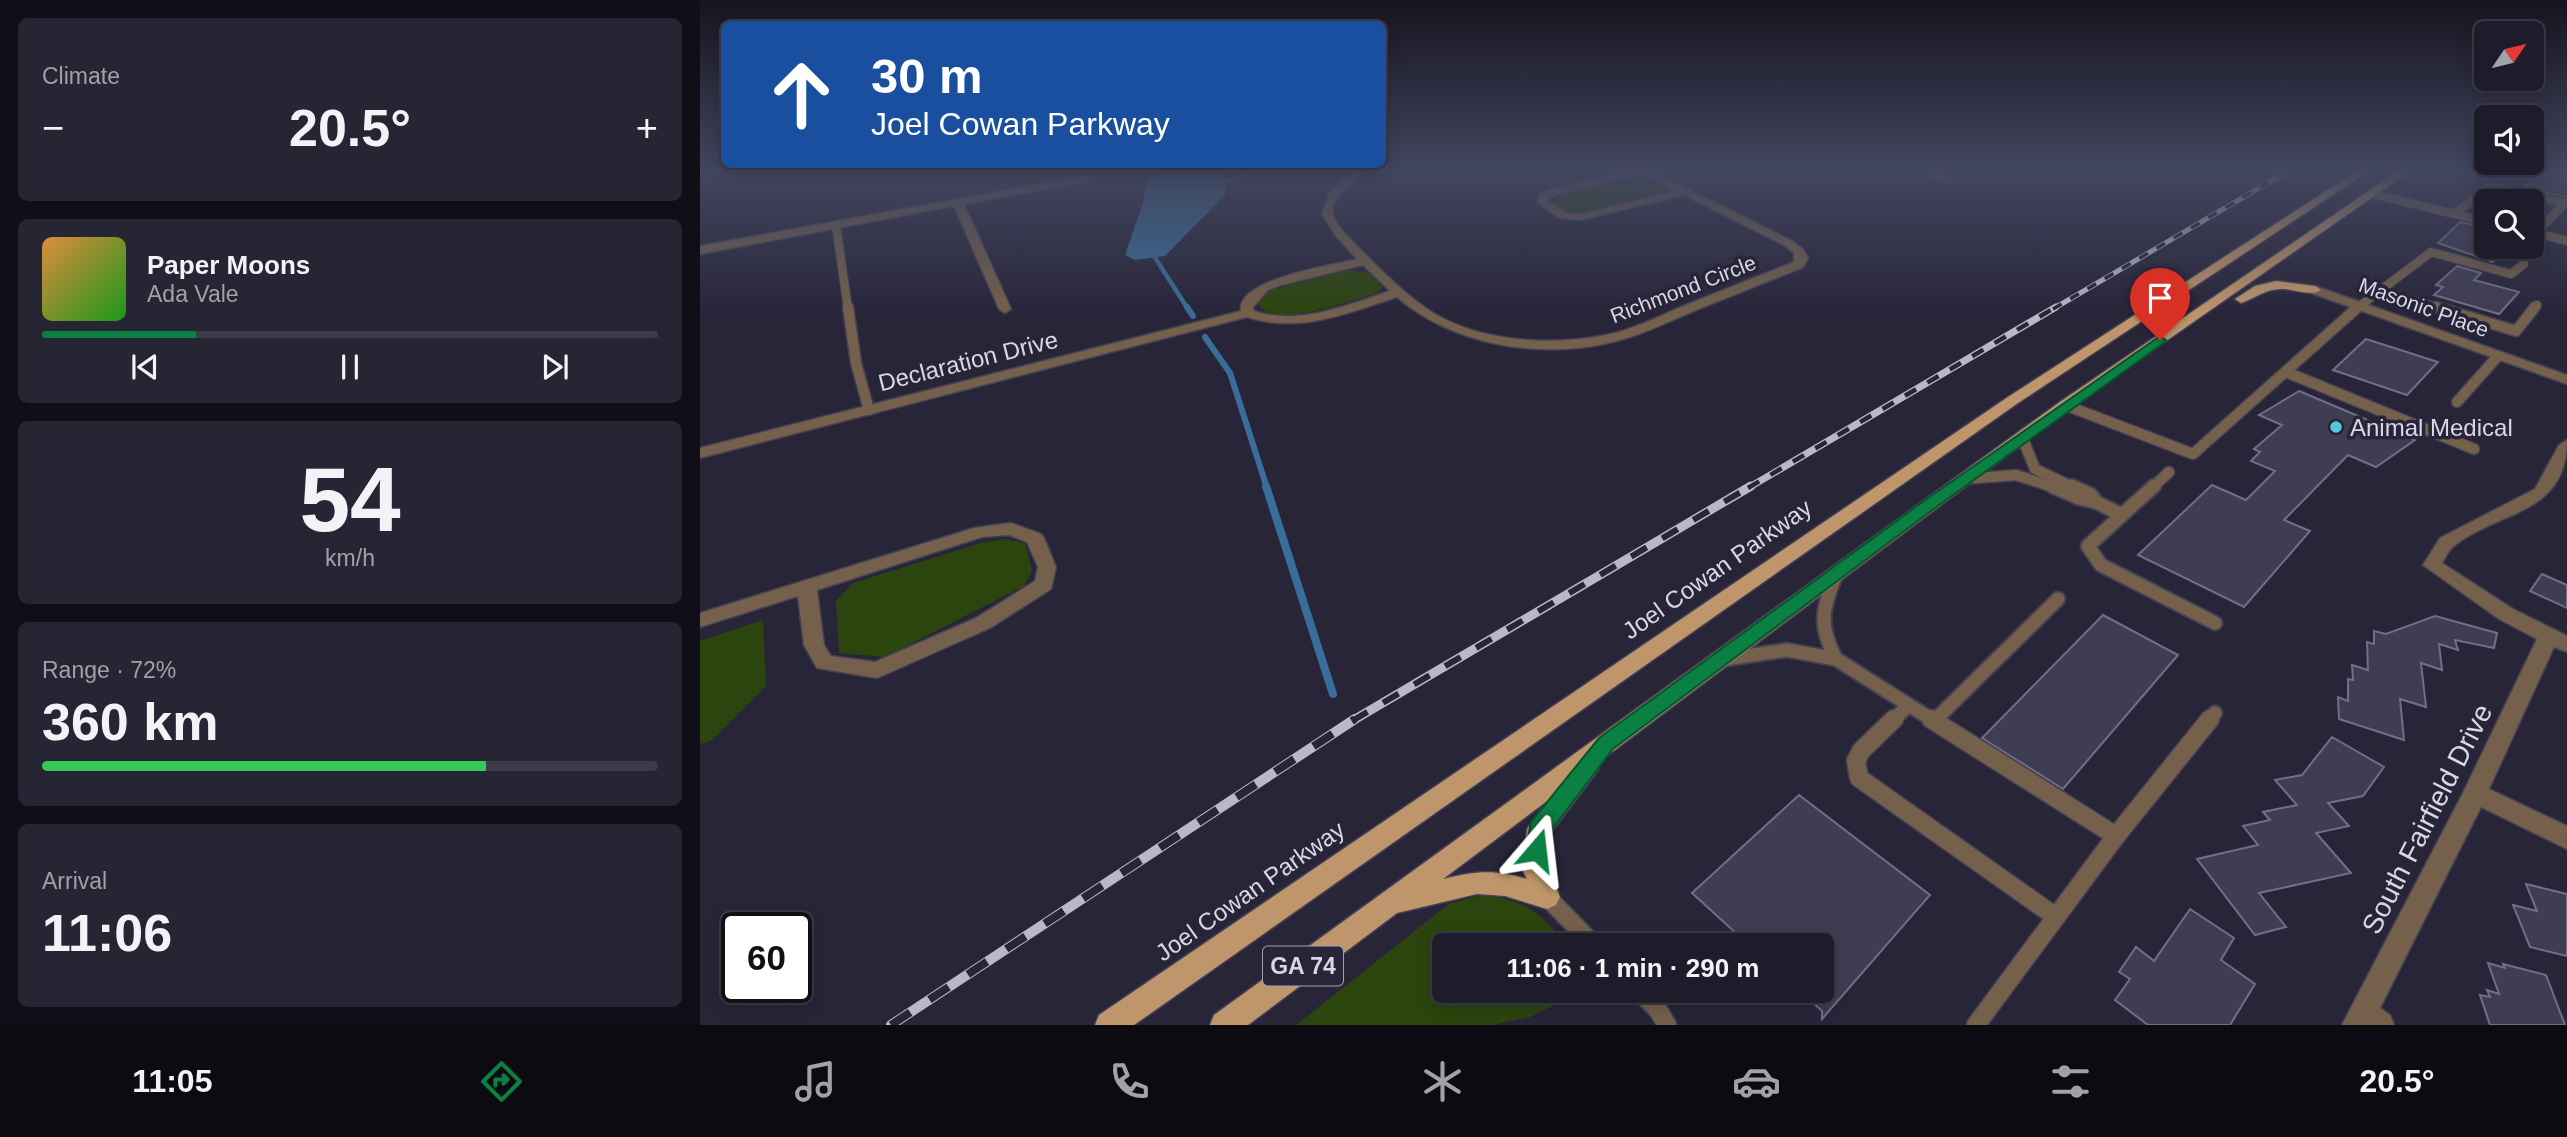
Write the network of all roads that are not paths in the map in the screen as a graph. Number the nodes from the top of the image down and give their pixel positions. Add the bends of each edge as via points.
1 (869, 219) edge
2 (965, 219) edge
3 (1328, 219) edge
4 (1739, 219) edge
5 (2291, 219) edge
6 (2336, 219) edge
7 (836, 225) junction
8 (2544, 235) edge
9 (2567, 241) edge
10 (700, 250) edge
11 (2277, 260) junction
12 (1365, 261) junction
13 (2524, 264) dead end
14 (2315, 290) junction
15 (2379, 290) junction
16 (1400, 292) junction
17 (2537, 305) dead end
18 (2359, 306) junction
19 (1005, 309) dead end
20 (1248, 313) junction
21 (2160, 340) junction
22 (2498, 356) junction
23 (2286, 372) junction
24 (2567, 380) edge
25 (2457, 401) dead end
26 (2065, 405) junction
27 (869, 410) junction
28 (2022, 437) junction
29 (2567, 445) edge
30 (2474, 449) dead end
31 (700, 453) edge
32 (2169, 472) dead end
33 (1965, 479) junction
34 (2096, 502) junction
35 (2122, 515) junction
36 (1836, 575) junction
37 (807, 586) junction
38 (2059, 599) dead end
39 (700, 620) edge
40 (2215, 623) dead end
41 (2558, 641) edge
42 (1836, 659) junction
43 (1719, 660) junction
44 (1909, 705) junction
45 (2215, 713) dead end
46 (1934, 721) junction
47 (1606, 743) junction
48 (2475, 793) junction
49 (2116, 836) junction
50 (2567, 838) edge
51 (1547, 897) junction
52 (1381, 907) junction
53 (2056, 917) junction
54 (1582, 933) edge
55 (1651, 1003) edge
56 (2366, 1021) edge
57 (1109, 1025) edge
58 (1224, 1025) edge
59 (1667, 1025) edge
60 (1976, 1025) edge

1 - 7 street
2 - 19 street
3 - 12 street, Richmond Circle
4 - 16 street, Richmond Circle via 1799,251 1799,264 1598,341 1515,340 1462,331 1422,312
5 - 57 main road, Joel Cowan Parkway / GA 74 via 2013,400
6 - 11 main road, GA 74
7 - 10 street
7 - 27 lane via 856,363
8 - 9 lane
11 - 14 main road, Masonic Place via 2286,275
11 - 21 main road, GA 74
12 - 16 street, Richmond Circle
12 - 20 street via 1264,287 1246,306
13 - 15 lane via 2511,274 2431,252
14 - 18 street, Masonic Place
14 - 21 main road via 2277,284 2257,287 2194,329
15 - 17 lane via 2516,331
15 - 18 lane
16 - 20 street via 1300,319 1276,322
18 - 22 street, Masonic Place
18 - 23 lane
20 - 27 street, Declaration Drive
21 - 26 main road, GA 74
22 - 24 street, Masonic Place
22 - 25 lane
23 - 26 lane via 2193,454
23 - 30 lane
26 - 28 main road, GA 74
27 - 31 street, Declaration Drive
28 - 33 main road, GA 74
28 - 34 lane via 2035,469 2091,495
29 - 41 street via 2542,492 2446,542 2431,565
32 - 35 lane
33 - 34 lane via 2031,477
33 - 36 main road, GA 74
34 - 35 lane
35 - 40 lane via 2088,546 2101,565
36 - 42 lane via 1821,626
36 - 43 main road, GA 74
37 - 37 street via 980,532 1011,529 1035,538 1047,566 1044,584 1014,604 877,670 824,663 814,645
37 - 39 street
38 - 46 lane
41 - 48 street, South Fairfield Drive
42 - 43 lane via 1787,650
42 - 44 lane
43 - 47 main road, GA 74
44 - 46 lane
44 - 53 lane via 1861,751 1856,761 1859,778
45 - 49 lane
46 - 49 lane
47 - 51 main road via 1539,829 1536,871
47 - 52 main road, GA 74
48 - 50 street
48 - 56 street, South Fairfield Drive
49 - 53 lane
51 - 52 main road via 1504,884 1477,882
51 - 54 lane
52 - 58 main road, GA 74
53 - 60 lane
55 - 59 lane

